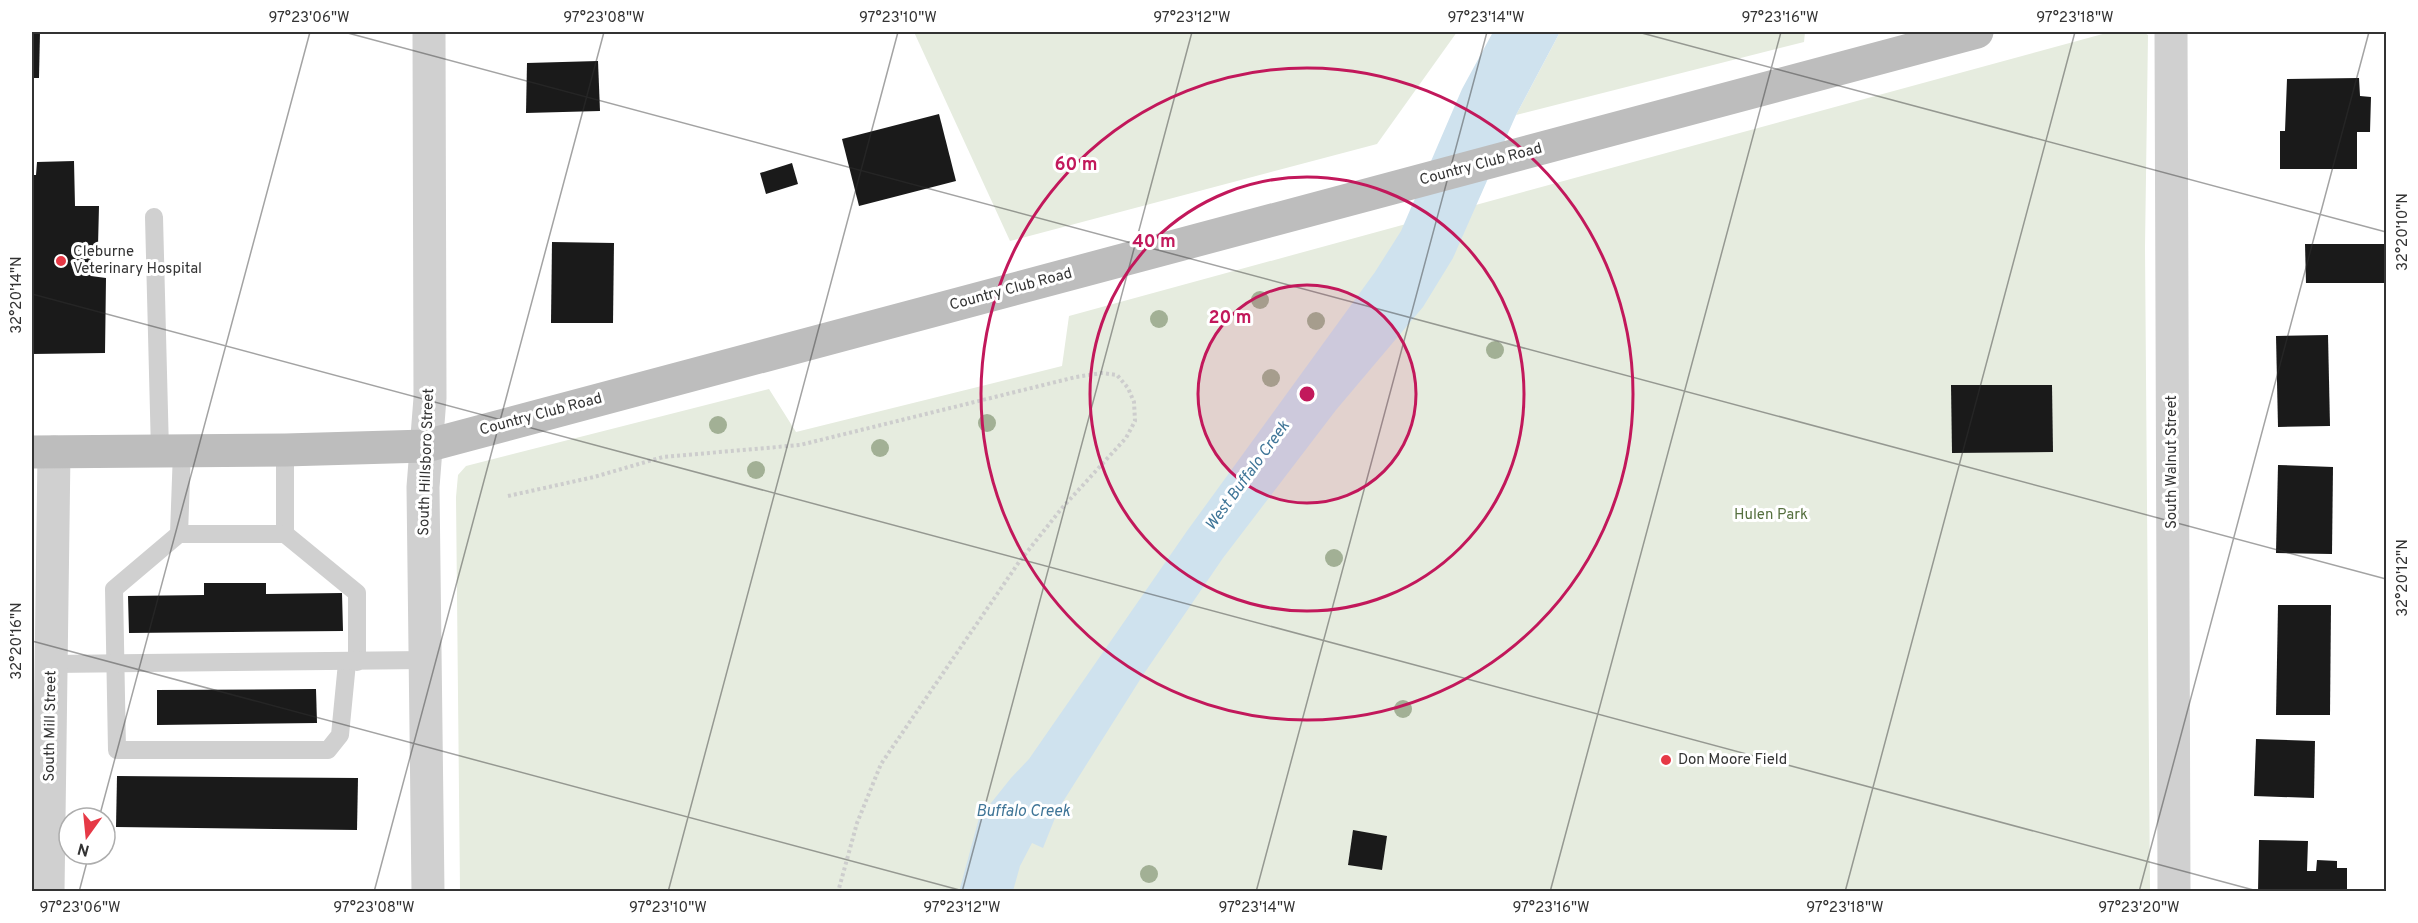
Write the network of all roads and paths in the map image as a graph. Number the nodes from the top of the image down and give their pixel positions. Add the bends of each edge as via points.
1 (429, 32) edge
2 (1977, 32) edge
3 (2171, 32) edge
4 (154, 217) dead end
5 (426, 446) junction
6 (285, 450) junction
7 (171, 451) junction
8 (43, 452) edge
9 (508, 496) dead end
10 (179, 534) junction
11 (285, 534) junction
12 (425, 660) junction
13 (352, 662) junction
14 (117, 663) junction
15 (52, 664) junction
16 (48, 891) edge
17 (428, 891) edge
18 (838, 891) edge
19 (2174, 891) edge

1 - 5 street, South Hillsboro Street via 430,398
2 - 5 main road, Country Club Road
3 - 19 street, South Walnut Street
4 - 7 lane
5 - 6 main road, Country Club Road
5 - 12 street, South Hillsboro Street
6 - 7 main road, Country Club Road
6 - 11 lane
7 - 8 main road, Country Club Road
7 - 10 lane
8 - 15 street, South Mill Street
9 - 18 path via 663,457 800,445 1076,377 1117,375 1128,388 1135,421 1126,438 1018,562 881,764 857,823
10 - 11 lane
10 - 14 lane via 114,589
11 - 13 lane via 357,593
12 - 13 lane
12 - 17 street, South Hillsboro Street
13 - 14 lane
13 - 14 lane via 340,735 328,750 117,750
14 - 15 lane
15 - 16 street, South Mill Street

